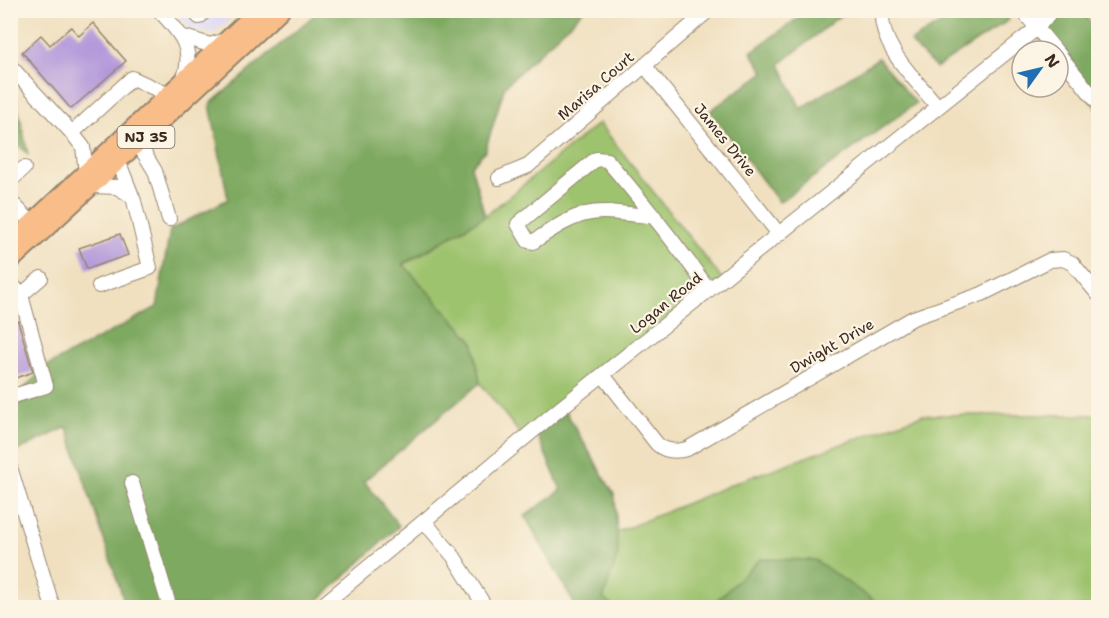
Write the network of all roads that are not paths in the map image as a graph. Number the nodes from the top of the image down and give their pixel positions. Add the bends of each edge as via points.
1 (159, 10) edge
2 (193, 10) edge
3 (206, 10) edge
4 (258, 10) edge
5 (281, 10) edge
6 (709, 10) edge
7 (882, 10) edge
8 (1022, 10) edge
9 (1052, 10) edge
10 (1037, 28) junction
11 (184, 37) junction
12 (1046, 39) edge
13 (226, 40) junction
14 (645, 66) junction
15 (1070, 68) edge
16 (12, 71) edge
17 (184, 78) junction
18 (167, 94) junction
19 (1098, 103) edge
20 (938, 107) junction
21 (72, 133) junction
22 (139, 145) junction
23 (119, 163) junction
24 (24, 168) dead end
25 (499, 178) dead end
26 (90, 179) junction
27 (10, 181) edge
28 (130, 195) junction
29 (13, 208) edge
30 (655, 218) junction
31 (169, 219) dead end
32 (32, 223) junction
33 (779, 234) junction
34 (10, 243) edge
35 (10, 262) edge
36 (41, 279) dead end
37 (10, 282) edge
38 (99, 286) dead end
39 (709, 290) junction
40 (1098, 294) edge
41 (21, 295) junction
42 (10, 304) edge
43 (603, 375) junction
44 (10, 397) edge
45 (10, 467) edge
46 (132, 483) dead end
47 (424, 521) junction
48 (53, 608) edge
49 (170, 608) edge
50 (319, 608) edge
51 (486, 608) edge

1 - 11 street
2 - 3 street via 199,17
4 - 13 main road, NJ 35
5 - 22 main road, NJ 35
6 - 14 street, Marisa Court
7 - 20 street via 889,45
8 - 10 street
9 - 10 street, Logan Road
10 - 12 street
10 - 20 street, Logan Road
11 - 13 street via 210,45
11 - 17 street via 189,61
13 - 17 main road, NJ 35
14 - 25 street, Marisa Court via 528,166
14 - 33 street, James Drive
15 - 19 street
16 - 21 street
17 - 18 main road, NJ 35
18 - 21 street via 132,78
18 - 26 main road, NJ 35
20 - 33 street, Logan Road
21 - 26 street via 83,147
22 - 23 main road, NJ 35
22 - 31 street via 154,171
23 - 26 main road, NJ 35
23 - 28 street
24 - 27 street
26 - 28 street
26 - 32 main road, NJ 35
26 - 35 main road, NJ 35
28 - 38 street via 150,268
29 - 32 street
30 - 30 street via 602,158 518,224 528,241 533,242 581,214 597,211
30 - 39 street
32 - 34 main road, NJ 35
33 - 39 street, Logan Road
36 - 41 street
37 - 41 street
39 - 43 street, Logan Road
40 - 43 street, Dwight Drive via 1072,264 1063,259 1050,260 982,294 914,318 679,451 669,451 657,444
41 - 42 street
41 - 44 street via 46,386
43 - 47 street, Logan Road
45 - 48 street
46 - 49 street
47 - 50 street, Logan Road
47 - 51 street via 454,557

